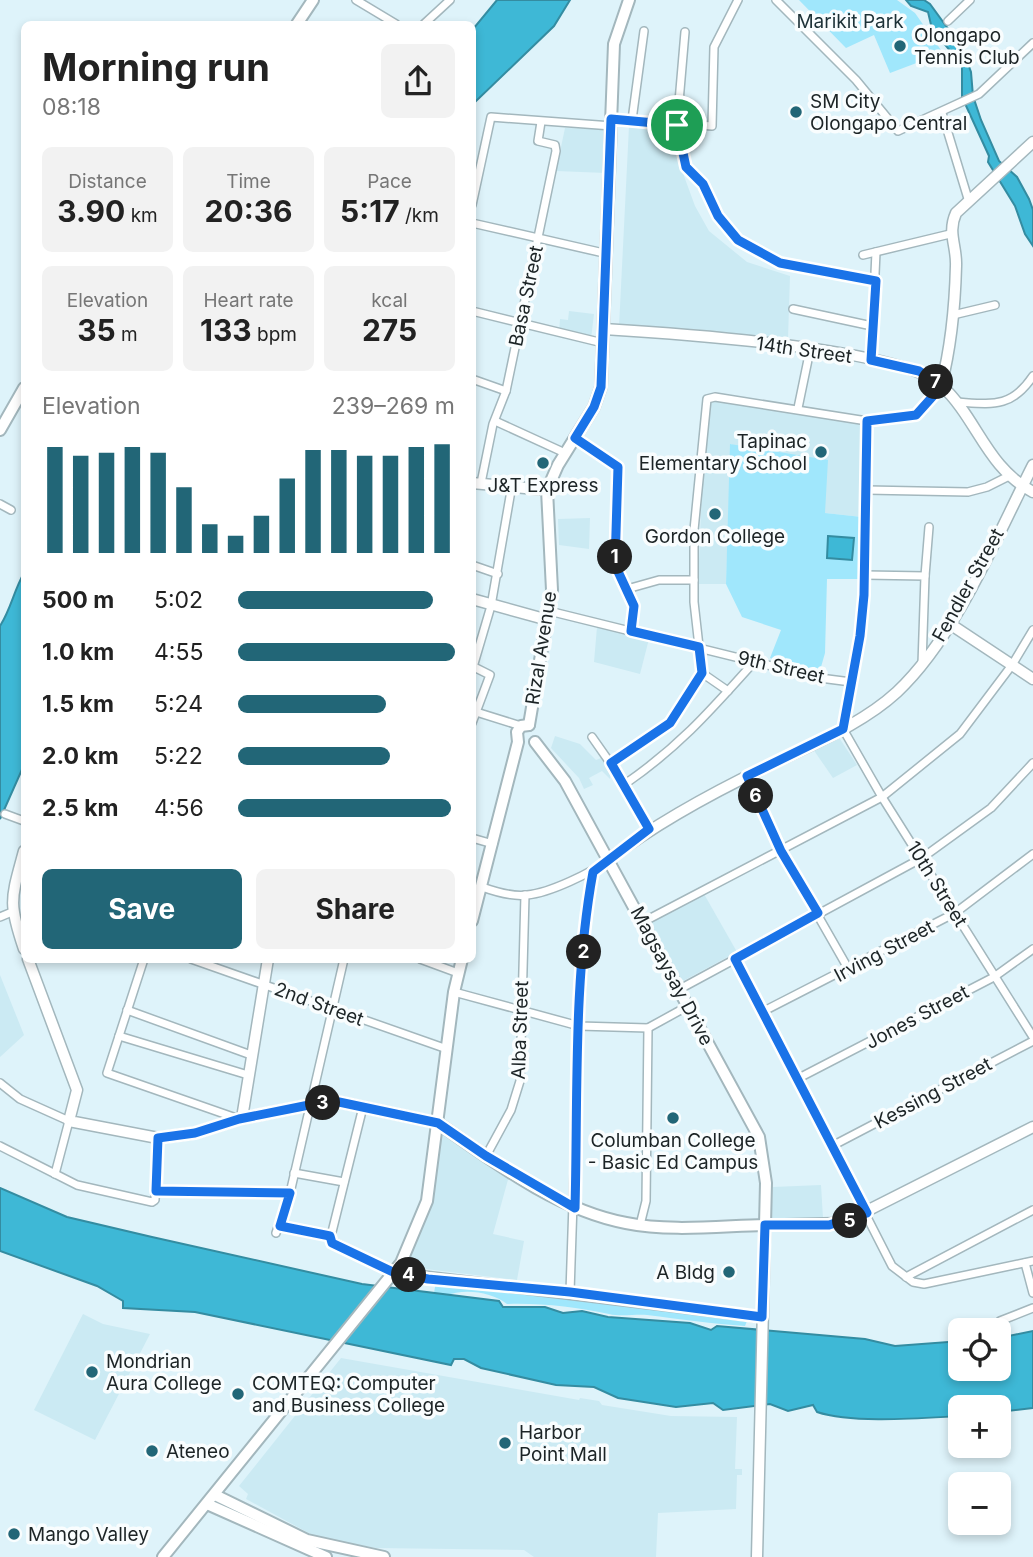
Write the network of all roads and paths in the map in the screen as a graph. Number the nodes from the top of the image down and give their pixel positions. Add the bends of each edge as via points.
1 (313, 0) edge
2 (356, 0) edge
3 (450, 0) edge
4 (629, 0) edge
5 (738, 0) edge
6 (776, 0) edge
7 (970, 0) edge
8 (299, 21) edge
9 (391, 21) edge
10 (427, 21) edge
11 (948, 21) dead end
12 (644, 31) dead end
13 (685, 32) dead end
14 (1033, 43) edge
15 (942, 113) junction
16 (632, 120) junction
17 (541, 122) junction
18 (612, 122) junction
19 (677, 125) junction
20 (1033, 142) edge
21 (477, 160) edge
22 (969, 202) junction
23 (476, 224) edge
24 (950, 234) junction
25 (537, 238) junction
26 (876, 253) junction
27 (608, 254) junction
28 (863, 255) dead end
29 (876, 281) junction
30 (995, 305) dead end
31 (793, 309) dead end
32 (476, 312) edge
33 (953, 315) junction
34 (520, 324) junction
35 (872, 326) junction
36 (603, 329) junction
37 (603, 343) junction
38 (810, 350) junction
39 (871, 360) junction
40 (1033, 376) edge
41 (476, 380) edge
42 (942, 386) junction
43 (506, 390) junction
44 (21, 393) edge
45 (955, 402) junction
46 (798, 408) junction
47 (495, 421) junction
48 (867, 421) junction
49 (0, 429) edge
50 (575, 438) junction
51 (565, 453) junction
52 (1033, 465) edge
53 (1007, 477) junction
54 (477, 483) edge
55 (512, 485) junction
56 (1022, 486) junction
57 (547, 490) junction
58 (867, 490) junction
59 (1033, 492) edge
60 (0, 504) edge
61 (11, 510) dead end
62 (929, 527) dead end
63 (476, 566) edge
64 (498, 574) junction
65 (865, 575) junction
66 (925, 576) junction
67 (694, 580) junction
68 (627, 589) junction
69 (476, 600) edge
70 (491, 606) junction
71 (548, 616) junction
72 (950, 624) junction
73 (1033, 630) edge
74 (631, 631) junction
75 (699, 647) junction
76 (476, 656) edge
77 (755, 661) junction
78 (922, 664) junction
79 (1012, 665) junction
80 (476, 668) edge
81 (702, 673) junction
82 (1033, 678) edge
83 (851, 682) junction
84 (728, 691) junction
85 (476, 707) edge
86 (476, 713) edge
87 (525, 725) junction
88 (843, 729) junction
89 (592, 737) dead end
90 (518, 742) junction
91 (536, 742) junction
92 (611, 763) junction
93 (1033, 763) edge
94 (747, 776) junction
95 (625, 784) junction
96 (882, 797) junction
97 (5, 814) dead end
98 (21, 820) edge
99 (649, 829) junction
100 (476, 839) edge
101 (493, 844) junction
102 (781, 851) junction
103 (1033, 854) edge
104 (922, 858) junction
105 (609, 859) junction
106 (21, 862) edge
107 (593, 872) junction
108 (482, 887) junction
109 (12, 894) junction
110 (525, 895) junction
111 (21, 897) edge
112 (476, 908) edge
113 (12, 912) junction
114 (818, 913) junction
115 (955, 913) junction
116 (0, 917) edge
117 (643, 922) junction
118 (21, 940) edge
119 (1033, 949) edge
120 (735, 959) junction
121 (29, 963) edge
122 (143, 963) edge
123 (202, 963) edge
124 (267, 963) edge
125 (343, 963) edge
126 (432, 963) edge
127 (461, 963) edge
128 (849, 970) junction
129 (458, 972) junction
130 (994, 977) junction
131 (264, 985) junction
132 (678, 990) junction
133 (454, 992) junction
134 (688, 1006) junction
135 (127, 1010) junction
136 (334, 1010) junction
137 (521, 1012) junction
138 (762, 1012) junction
139 (579, 1026) junction
140 (648, 1028) junction
141 (119, 1036) junction
142 (1033, 1039) edge
143 (447, 1049) junction
144 (251, 1055) junction
145 (248, 1075) junction
146 (797, 1079) junction
147 (0, 1083) edge
148 (309, 1105) junction
149 (363, 1107) junction
150 (241, 1119) junction
151 (69, 1121) junction
152 (438, 1123) junction
153 (1033, 1127) edge
154 (158, 1138) junction
155 (0, 1146) edge
156 (832, 1146) junction
157 (486, 1156) junction
158 (294, 1173) junction
159 (55, 1174) junction
160 (344, 1182) junction
161 (156, 1191) junction
162 (290, 1193) junction
163 (575, 1208) junction
164 (1033, 1210) edge
165 (867, 1213) junction
166 (640, 1225) junction
167 (765, 1225) junction
168 (330, 1236) junction
169 (1029, 1262) edge
170 (395, 1273) junction
171 (906, 1277) junction
172 (570, 1292) junction
173 (1033, 1293) edge
174 (1033, 1308) edge
175 (1008, 1318) edge
176 (762, 1323) junction
177 (215, 1495) junction
178 (207, 1504) junction
179 (163, 1557) edge
180 (326, 1557) edge
181 (384, 1557) edge
182 (757, 1557) edge

1 - 8 main road
2 - 9 street
3 - 10 street
4 - 18 main road, Rizal Avenue via 614,44
5 - 19 street via 714,47 712,126
6 - 15 street via 856,80 898,131
7 - 11 street
12 - 16 street
13 - 19 street
14 - 15 street via 979,94
15 - 22 street
16 - 18 street
16 - 19 street
17 - 18 street
17 - 21 street via 491,117
17 - 25 street, Basa Street via 538,141 555,145 556,151
18 - 27 main road, Rizal Avenue
19 - 29 street via 686,167 703,184 718,216 738,240 780,263
20 - 22 main road
22 - 24 main road via 956,213
23 - 25 street
24 - 26 street
24 - 33 main road via 956,263
25 - 27 street
25 - 34 street, Basa Street
26 - 28 street
26 - 29 street
27 - 36 main road, Rizal Avenue
29 - 35 street
30 - 33 street
31 - 35 street
32 - 34 street
33 - 42 main road
34 - 37 street
34 - 43 street, Basa Street
35 - 39 street
36 - 37 main road, Rizal Avenue
36 - 38 main road, 14th Street
37 - 50 main road, Rizal Avenue via 601,387
38 - 39 main road, 14th Street
38 - 46 street
39 - 42 main road, 14th Street via 919,371
40 - 45 street via 1008,401
41 - 43 street
42 - 45 main road, 14th Street
42 - 48 street via 916,415
43 - 47 street, Basa Street
44 - 49 main road
45 - 53 main road, 14th Street
46 - 48 street
46 - 67 street via 715,397 706,402
47 - 51 street
47 - 54 street, Basa Street
48 - 58 street
50 - 51 main road, Rizal Avenue
50 - 68 street via 618,467 615,565
51 - 57 main road, Rizal Avenue
52 - 56 main road, Fendler Street
53 - 56 main road, 14th Street
53 - 58 street via 968,492
54 - 55 main road
55 - 57 main road
55 - 64 street
56 - 59 main road, 14th Street
56 - 72 main road, Fendler Street
57 - 71 main road, Rizal Avenue via 552,590
58 - 65 street
60 - 61 street
62 - 66 street
63 - 64 street
64 - 70 street
65 - 66 street
65 - 83 street
66 - 78 street
67 - 68 street via 659,580
67 - 75 street
68 - 74 street via 634,606
69 - 70 main road, 9th Street
70 - 71 main road, 9th Street
70 - 76 street
71 - 74 street, 9th Street
71 - 87 main road, Rizal Avenue
72 - 78 main road, Fendler Street
72 - 79 main road
73 - 79 street
74 - 75 street, 9th Street
75 - 77 street, 9th Street
75 - 81 street
77 - 83 street, 9th Street
77 - 84 street
78 - 88 main road, Fendler Street via 897,692
79 - 82 main road
79 - 96 street via 960,734
80 - 85 street via 490,675
81 - 84 street
81 - 92 street via 670,723
83 - 88 street
84 - 95 street via 697,727
86 - 87 street
87 - 90 main road via 517,732
87 - 91 main road via 538,733
88 - 94 main road, Fendler Street
88 - 96 street, 10th Street
89 - 92 street
90 - 91 main road via 527,746
90 - 101 main road
91 - 105 main road, Magsaysay Drive via 565,781
92 - 95 street
93 - 104 street via 991,807
94 - 99 main road, Fendler Street
94 - 102 street
95 - 99 street
96 - 102 street
96 - 104 street, 10th Street
97 - 98 street
99 - 105 main road, Fendler Street
100 - 101 street
101 - 108 main road
102 - 114 street
102 - 117 street
103 - 115 street, Irving Street
104 - 114 street
104 - 115 street, 10th Street
105 - 107 street, Fendler Street
105 - 117 main road, Magsaysay Drive
106 - 109 main road
107 - 110 street, Fendler Street
107 - 139 street
108 - 110 street, Fendler Street
108 - 112 main road
109 - 111 street
109 - 113 main road
110 - 137 street, Alba Street
113 - 116 street
113 - 118 main road
114 - 120 street
114 - 128 street
115 - 128 street, Irving Street
115 - 130 street, 10th Street
117 - 132 main road, Magsaysay Drive
119 - 130 street, Jones Street
120 - 132 street
120 - 138 street
121 - 151 main road via 77,1090
122 - 135 street
123 - 131 street, 2nd Street
124 - 131 main road
125 - 136 street
126 - 129 street
127 - 129 main road
128 - 138 street, Irving Street
129 - 133 main road
130 - 142 street, 10th Street
130 - 146 street, Jones Street
131 - 136 street, 2nd Street
131 - 144 main road
132 - 134 main road, Magsaysay Drive
133 - 137 street
133 - 143 main road
134 - 140 street
134 - 167 main road, Magsaysay Drive via 759,1137 766,1183
135 - 141 street
135 - 144 street
136 - 143 street, 2nd Street
136 - 148 street
137 - 139 street
137 - 157 street, Alba Street via 518,1088
138 - 146 street
139 - 140 street
139 - 163 street
140 - 166 street via 646,1201
141 - 145 street
141 - 150 street via 107,1068 110,1077
142 - 156 street, Kessing Street
143 - 152 main road
144 - 145 main road
145 - 150 main road
146 - 156 street
147 - 151 street via 20,1099
148 - 149 main road via 339,1102
148 - 150 main road
148 - 158 street
149 - 152 main road
149 - 160 street
150 - 154 main road
151 - 154 main road
151 - 159 street
152 - 157 main road
152 - 170 main road via 427,1201
153 - 165 main road
154 - 161 street
155 - 159 street
156 - 165 street
157 - 163 main road
158 - 160 street
158 - 162 street
159 - 161 street via 77,1185 152,1202
160 - 168 street
161 - 162 street
162 - 168 street via 278,1230
163 - 166 main road
163 - 172 street
164 - 171 street
165 - 167 main road via 829,1225
165 - 171 street via 892,1266
166 - 167 main road
167 - 176 main road
168 - 170 street via 332,1243
169 - 171 street via 924,1284
169 - 173 street
170 - 172 main road
170 - 177 main road
172 - 176 main road
174 - 175 street
176 - 182 main road
177 - 178 main road
177 - 181 main road via 307,1540
178 - 179 main road
178 - 180 main road

